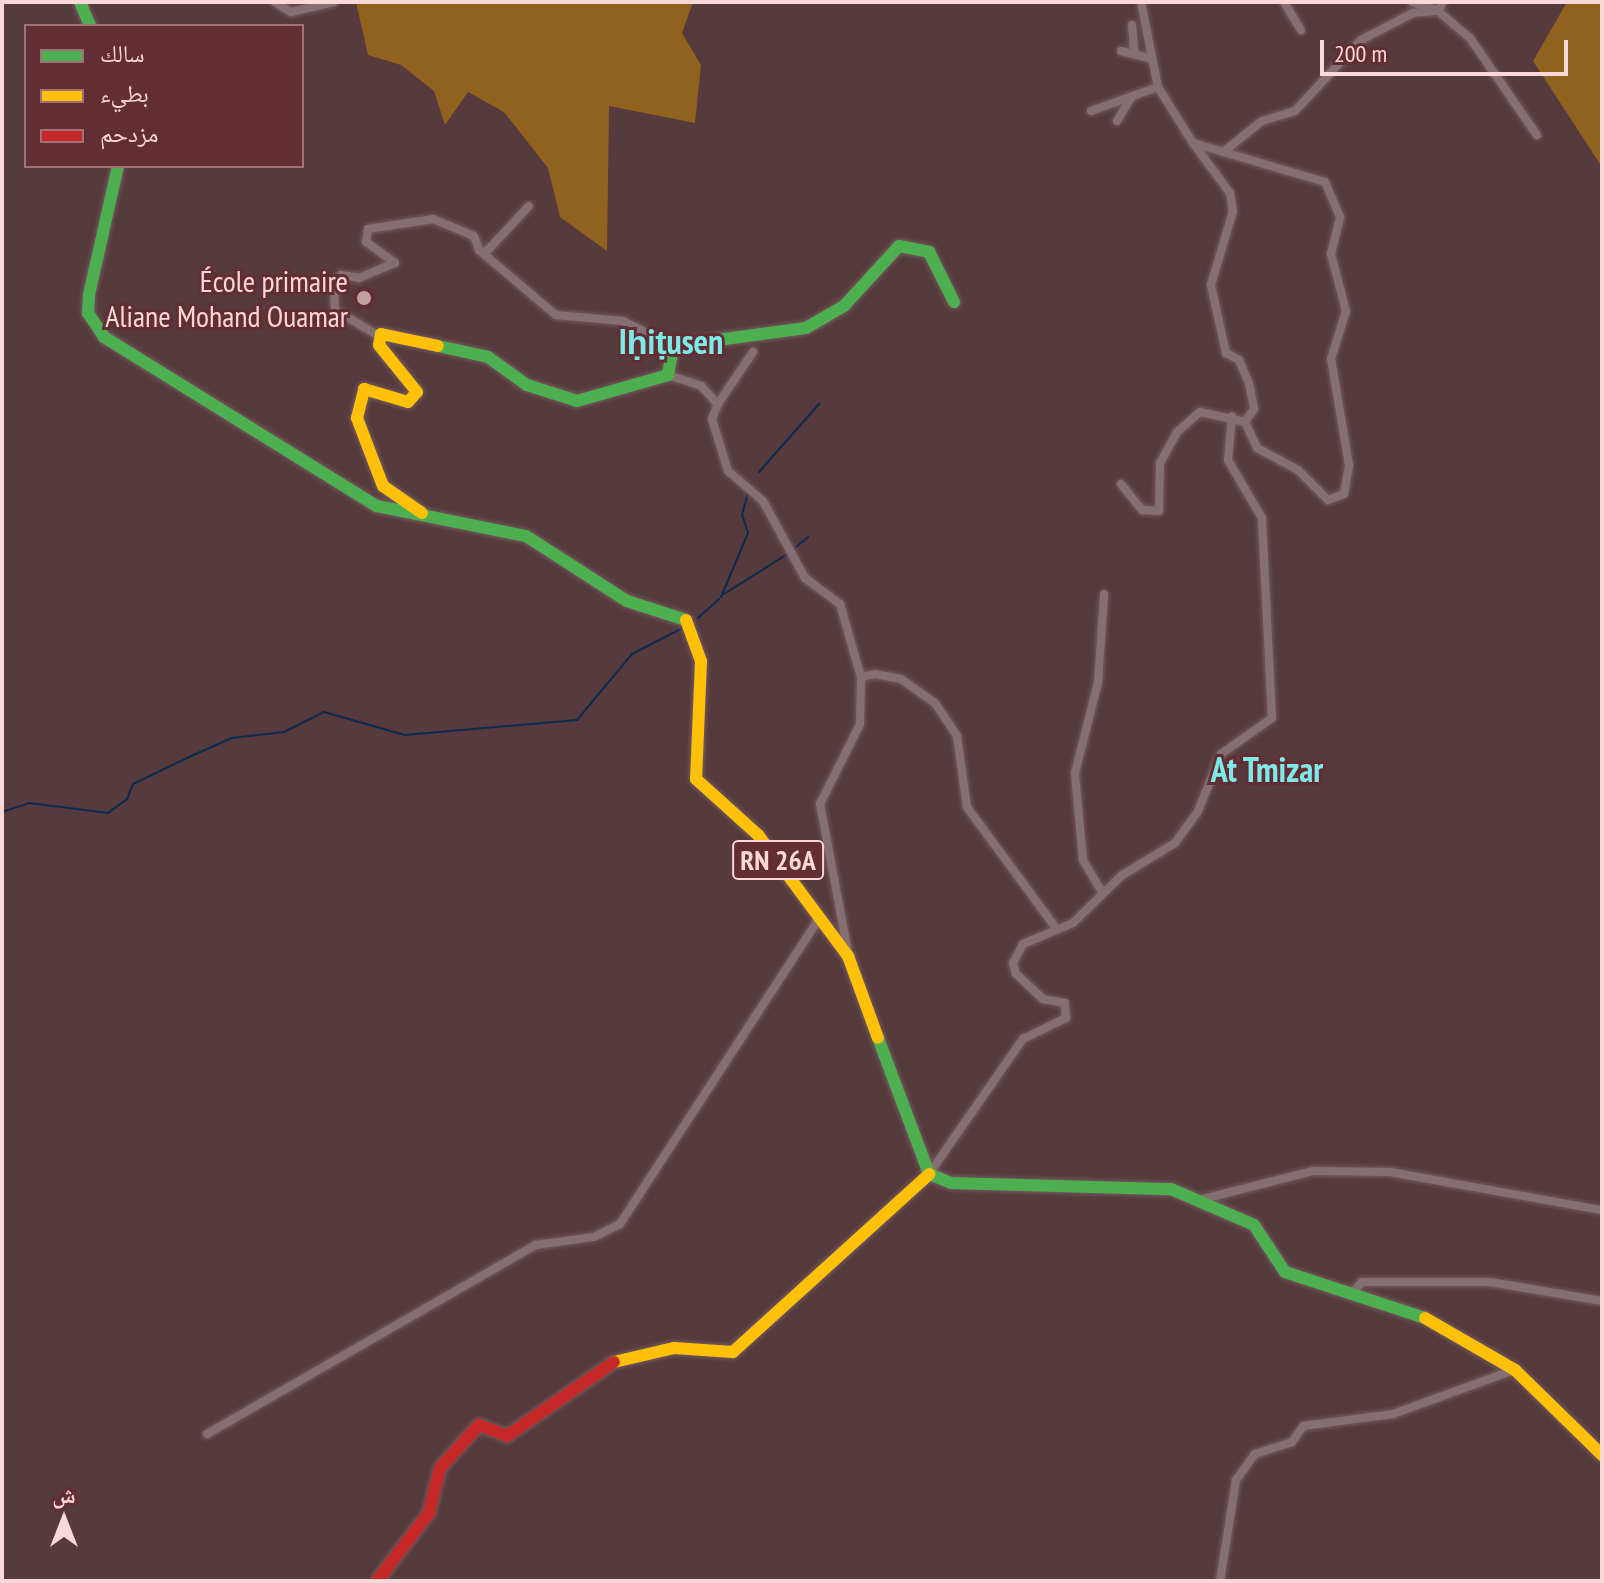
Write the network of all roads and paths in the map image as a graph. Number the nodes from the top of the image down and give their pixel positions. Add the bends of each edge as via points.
1 (80, 2) edge
2 (275, 2) edge
3 (334, 2) edge
4 (1141, 2) edge
5 (1284, 2) edge
6 (1412, 2) edge
7 (1440, 6) edge
8 (89, 24) edge
9 (1132, 25) dead end
10 (1301, 30) dead end
11 (1134, 49) junction
12 (1121, 51) dead end
13 (1150, 58) junction
14 (1158, 87) junction
15 (1132, 95) junction
16 (1091, 111) dead end
17 (1117, 121) dead end
18 (1537, 135) dead end
19 (1193, 143) junction
20 (1223, 152) junction
21 (118, 168) edge
22 (529, 206) dead end
23 (485, 253) junction
24 (954, 302) dead end
25 (379, 336) junction
26 (673, 346) junction
27 (753, 352) dead end
28 (668, 375) junction
29 (718, 404) junction
30 (1232, 416) junction
31 (1245, 422) junction
32 (1121, 484) dead end
33 (443, 524) junction
34 (1104, 594) dead end
35 (861, 677) junction
36 (1102, 892) junction
37 (820, 917) junction
38 (1056, 928) junction
39 (848, 956) junction
40 (929, 1174) junction
41 (1198, 1201) junction
42 (1602, 1210) edge
43 (1354, 1291) junction
44 (1602, 1301) edge
45 (1515, 1370) junction
46 (207, 1434) dead end
47 (1602, 1455) edge
48 (377, 1581) edge
49 (1220, 1581) edge

1 - 8 main road
2 - 3 street via 291,12
4 - 13 street
5 - 10 street
6 - 7 street
7 - 18 street via 1470,38
7 - 20 street via 1413,13 1361,40 1295,111 1262,121
9 - 11 street
11 - 12 street
11 - 13 street via 1137,58
13 - 14 street
14 - 15 street
14 - 19 street
15 - 16 street
15 - 17 street
19 - 20 street
19 - 31 street via 1230,193 1233,211 1211,285 1226,353 1239,360 1249,383 1254,409
20 - 31 street via 1289,176 1313,175 1325,182 1340,217 1331,254 1346,311 1331,359 1349,465 1338,501 1257,448
21 - 33 main road, RN 26A via 89,295 95,327 377,506
22 - 23 street
23 - 25 street via 474,236 445,220 368,229 366,242 395,263 359,278 341,275 331,301 345,319
23 - 26 street via 556,315 623,321
24 - 26 main road via 929,252 899,246 844,306 806,328
25 - 28 main road via 400,333 488,357 527,385 577,401
25 - 33 main road via 417,392 408,402 364,389 356,406 361,434 390,494
26 - 28 main road
27 - 29 street
28 - 29 street via 701,386
29 - 35 street via 712,419 728,471 763,501 805,578 840,604
30 - 31 street
30 - 32 street via 1200,412 1177,432 1160,463 1159,511 1142,510
30 - 36 street via 1228,460 1262,518 1272,718 1221,754 1187,832
33 - 37 main road, RN 26A via 526,536 627,601 692,622 701,661 696,779 758,835
34 - 36 street via 1098,683 1075,773 1083,860
35 - 38 street via 901,679 935,703 957,736 967,807
35 - 39 street via 860,724 820,804
36 - 38 street via 1073,923
37 - 39 main road, RN 26A
37 - 46 street via 620,1224 594,1237 536,1245
38 - 40 street via 1023,944 1013,963 1031,992 1065,1003 1066,1018 1023,1039
39 - 40 main road, RN 26A
40 - 41 main road via 951,1183 1123,1183
40 - 48 main road via 733,1352 674,1348 617,1360 507,1436 479,1425 440,1468 429,1513
41 - 42 street via 1313,1171 1390,1172
41 - 43 main road via 1254,1225 1285,1272
43 - 44 street via 1362,1282 1490,1282
43 - 45 main road via 1421,1316
45 - 47 main road
45 - 49 street via 1393,1414 1303,1426 1292,1442 1255,1454 1236,1480

